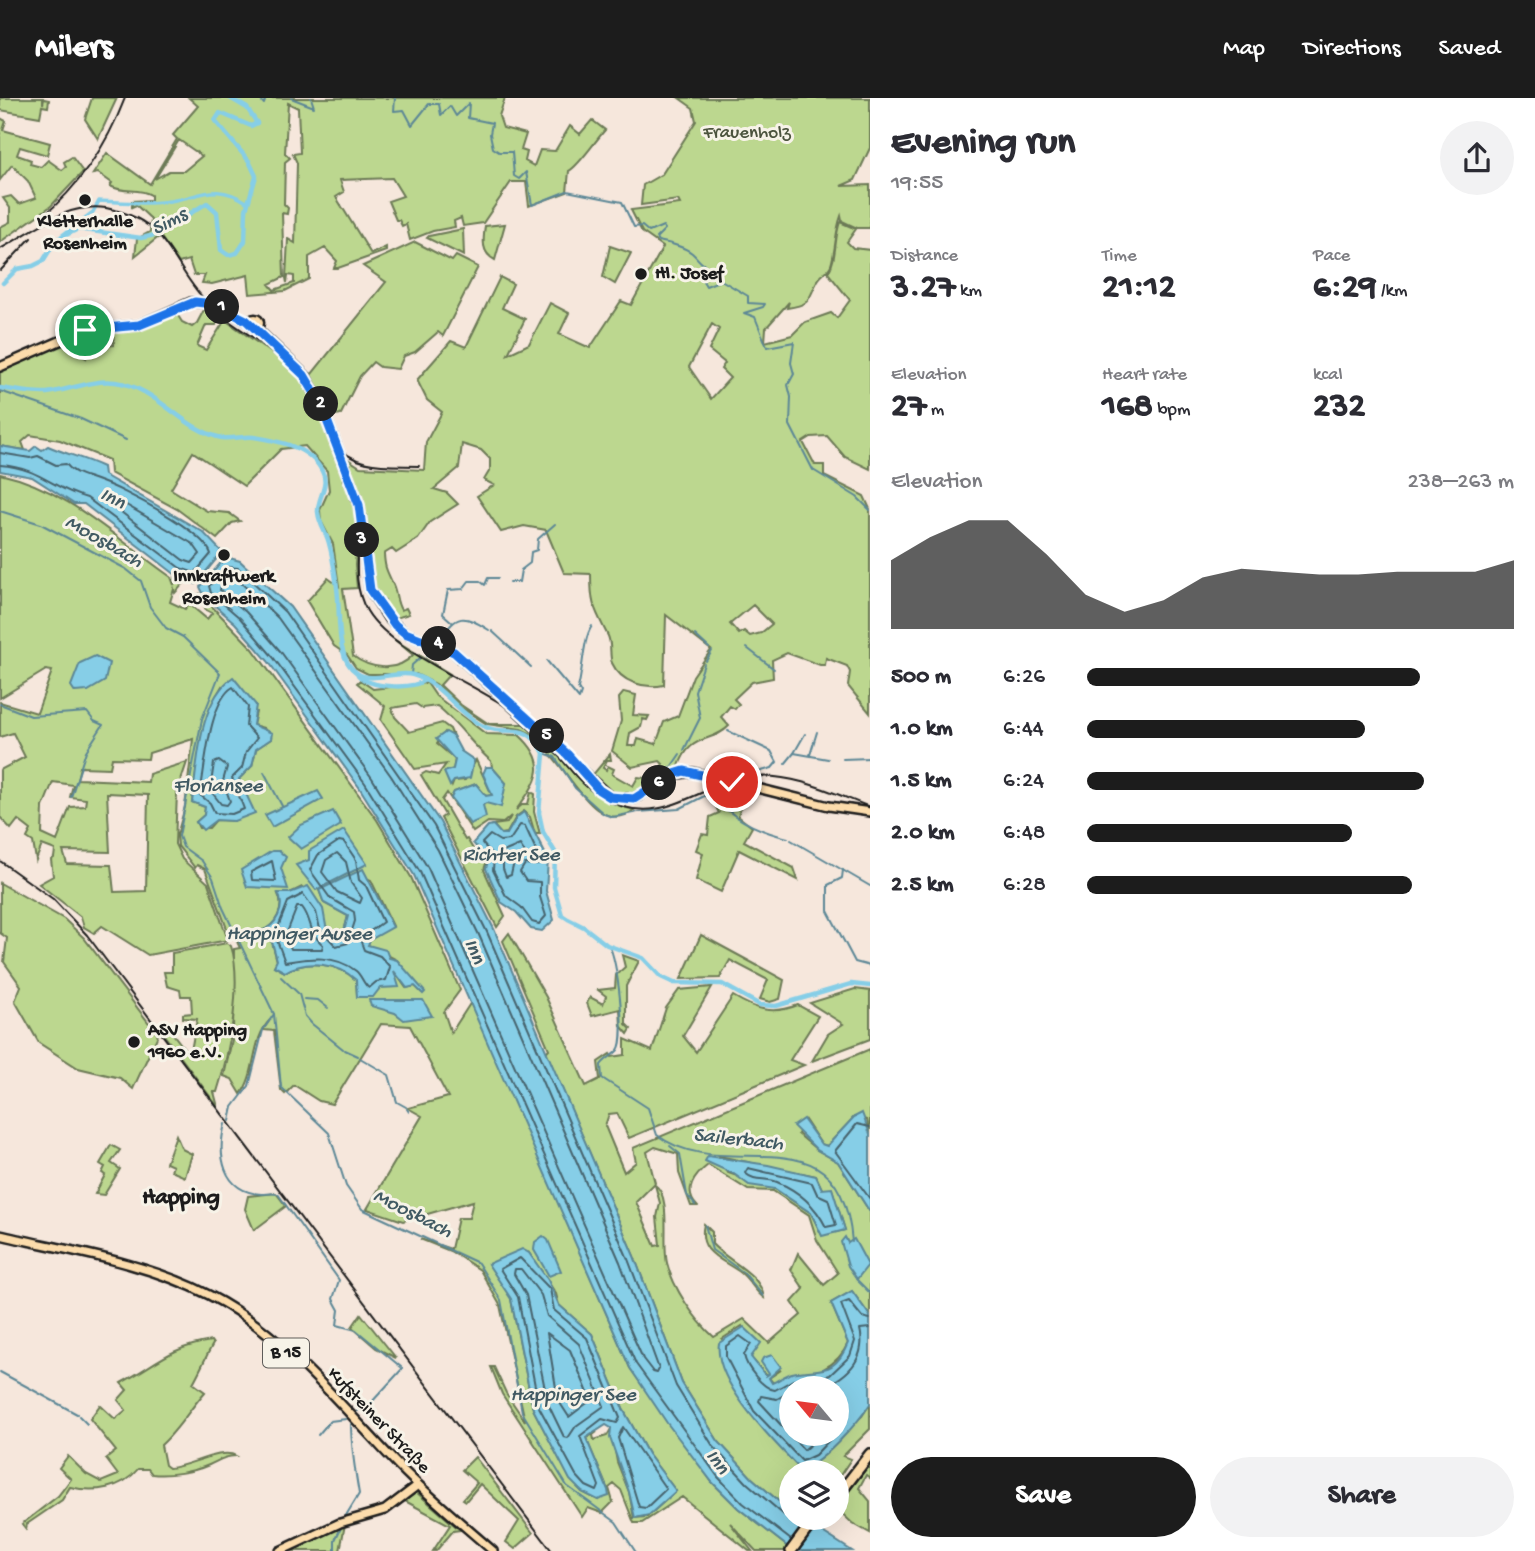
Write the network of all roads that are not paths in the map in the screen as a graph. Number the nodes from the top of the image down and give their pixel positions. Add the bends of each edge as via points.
1 (0, 367) edge
2 (870, 812) edge
3 (0, 1236) edge
4 (870, 1446) edge
5 (870, 1454) edge
6 (849, 1473) edge
7 (407, 1478) junction
8 (849, 1481) edge
9 (417, 1487) junction
10 (407, 1495) junction
11 (806, 1530) edge
12 (812, 1530) edge
13 (280, 1551) edge
14 (491, 1551) edge
15 (791, 1551) edge
16 (797, 1551) edge

1 - 2 main road via 85,330 139,325 191,302 214,304 254,324 304,375 320,402 359,505 368,582 381,610 405,633 454,652 567,754 599,790 615,799 631,800 684,771
3 - 7 main road, Kufsteiner Straße / B 15 via 156,1276 225,1307 290,1357
3 - 9 main road, Kufsteiner Straße / B 15 via 158,1273 227,1305 276,1340
4 - 6 highway
5 - 8 highway
7 - 9 main road, Kufsteiner Straße / B 15
7 - 10 main road
9 - 10 main road
9 - 14 main road, Kufsteiner Straße / B 15
10 - 13 main road via 385,1510 340,1523
11 - 15 highway
12 - 16 highway

